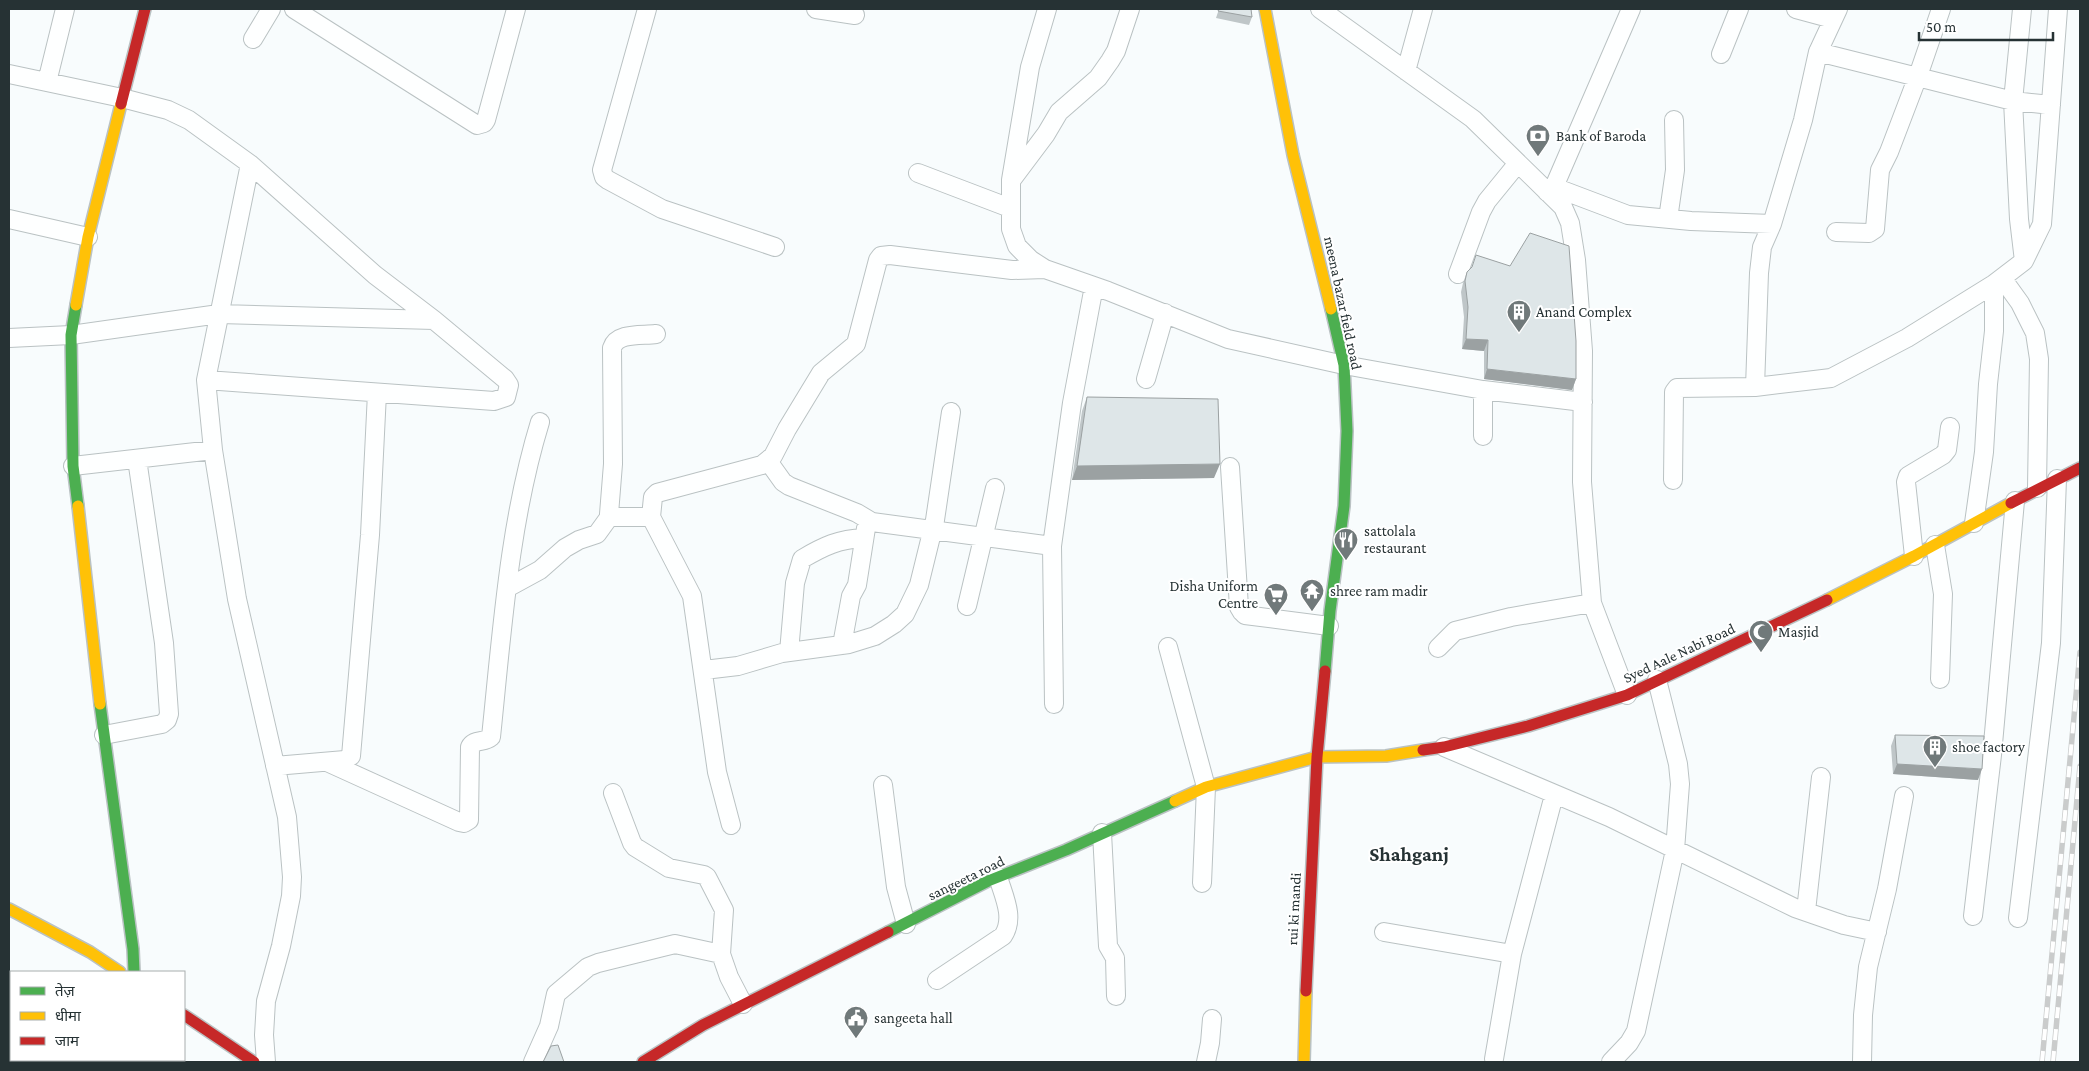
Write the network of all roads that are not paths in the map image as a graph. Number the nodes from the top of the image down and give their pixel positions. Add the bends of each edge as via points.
1 (65, 9) edge
2 (145, 9) edge
3 (271, 9) edge
4 (294, 9) edge
5 (516, 9) edge
6 (647, 9) edge
7 (816, 9) edge
8 (1047, 9) edge
9 (1130, 9) edge
10 (1265, 9) edge
11 (1320, 9) edge
12 (1424, 9) edge
13 (1631, 9) edge
14 (1739, 9) edge
15 (1796, 9) edge
16 (1941, 9) edge
17 (2022, 9) edge
18 (2058, 9) edge
19 (1836, 14) edge
20 (855, 15) dead end
21 (253, 39) dead end
22 (1818, 52) junction
23 (1721, 54) dead end
24 (1406, 71) junction
25 (9, 74) edge
26 (1918, 76) junction
27 (47, 82) junction
28 (122, 98) junction
29 (2013, 100) junction
30 (2051, 105) junction
31 (1674, 120) dead end
32 (1518, 163) junction
33 (250, 164) junction
34 (918, 172) dead end
35 (1011, 180) junction
36 (1551, 190) junction
37 (1010, 208) junction
38 (9, 219) edge
39 (1668, 219) junction
40 (1772, 224) junction
41 (1836, 232) dead end
42 (88, 236) junction
43 (775, 247) dead end
44 (2024, 261) junction
45 (1045, 269) junction
46 (1458, 274) dead end
47 (1998, 281) junction
48 (1094, 286) junction
49 (1165, 313) junction
50 (219, 314) junction
51 (434, 320) junction
52 (656, 334) dead end
53 (71, 335) junction
54 (9, 338) edge
55 (1344, 365) junction
56 (1146, 379) dead end
57 (206, 380) junction
58 (1755, 387) junction
59 (1483, 390) junction
60 (377, 392) junction
61 (1583, 402) junction
62 (951, 412) dead end
63 (540, 422) dead end
64 (1950, 427) dead end
65 (1483, 436) dead end
66 (213, 450) junction
67 (137, 459) junction
68 (768, 461) junction
69 (74, 466) junction
70 (1230, 467) dead end
71 (2080, 468) edge
72 (2057, 478) junction
73 (1673, 480) dead end
74 (995, 488) dead end
75 (2037, 488) junction
76 (2015, 501) junction
77 (610, 516) junction
78 (651, 517) junction
79 (867, 520) junction
80 (1974, 523) junction
81 (932, 531) junction
82 (864, 538) junction
83 (984, 538) junction
84 (1935, 545) junction
85 (1052, 546) junction
86 (1914, 556) junction
87 (507, 588) junction
88 (1592, 603) junction
89 (967, 606) dead end
90 (1329, 626) junction
91 (842, 645) junction
92 (1168, 647) dead end
93 (1438, 648) dead end
94 (788, 652) junction
95 (704, 670) junction
96 (1658, 680) junction
97 (1940, 680) dead end
98 (1626, 695) junction
99 (1054, 704) dead end
100 (104, 735) junction
101 (1444, 747) junction
102 (1318, 756) junction
103 (327, 762) junction
104 (275, 766) junction
105 (1821, 777) dead end
106 (883, 785) dead end
107 (1206, 787) junction
108 (613, 793) dead end
109 (1554, 795) junction
110 (1904, 796) dead end
111 (731, 825) dead end
112 (1102, 833) junction
113 (1675, 850) junction
114 (998, 877) junction
115 (1202, 883) dead end
116 (9, 908) edge
117 (1806, 911) junction
118 (1973, 916) dead end
119 (2018, 918) dead end
120 (906, 924) junction
121 (1384, 932) dead end
122 (1877, 932) junction
123 (721, 954) junction
124 (1512, 954) junction
125 (118, 971) edge
126 (134, 971) edge
127 (937, 980) dead end
128 (1116, 996) dead end
129 (743, 1004) junction
130 (185, 1016) edge
131 (1212, 1019) dead end
132 (1494, 1059) dead end
133 (254, 1062) edge
134 (266, 1062) edge
135 (533, 1062) edge
136 (643, 1062) edge
137 (1206, 1062) edge
138 (1304, 1062) edge
139 (1611, 1062) edge
140 (1862, 1062) edge

1 - 27 street
2 - 28 street
3 - 21 street
4 - 5 street via 477,125 486,120
6 - 43 street via 603,175 662,208
7 - 20 street
8 - 35 street via 1030,68
9 - 35 street via 1110,61 1098,78 1059,112
10 - 55 street, meena bazar field road via 1293,155
11 - 24 street
12 - 24 street
13 - 36 street
14 - 23 street
15 - 19 street
16 - 26 street
17 - 29 street
18 - 30 street
19 - 22 street
22 - 26 street
22 - 40 street
24 - 32 street via 1473,119
25 - 27 street
26 - 29 street
26 - 41 street via 1880,170 1875,229 1869,233
27 - 28 street
28 - 33 street via 168,110 189,120
28 - 42 street
29 - 30 street
29 - 44 street
30 - 44 street via 2042,224
31 - 39 street via 1675,170
32 - 36 street
32 - 46 street via 1487,201
33 - 50 street
33 - 51 street via 375,275
34 - 37 street
35 - 37 street
36 - 39 street via 1628,215
36 - 61 street via 1570,223 1576,260 1583,350
37 - 45 street via 1010,229 1018,246
38 - 42 street
39 - 40 street
40 - 58 street via 1762,247 1759,273
42 - 53 street
44 - 47 street
45 - 48 street
45 - 68 street via 1012,270 881,256 856,344 821,373
47 - 58 street via 1907,338 1837,375
47 - 75 street via 2020,303 2036,333 2039,360
47 - 80 street via 1984,452
48 - 49 street
48 - 85 street via 1072,403
49 - 55 street via 1228,339
49 - 56 street
50 - 51 street
50 - 53 street
50 - 57 street
51 - 60 street via 505,379 509,385 506,397 494,402
52 - 77 street via 620,338 612,348
53 - 54 street
53 - 69 street
55 - 59 street
55 - 90 street, meena bazar field road via 1347,431 1344,506
57 - 60 street
57 - 66 street
58 - 73 street via 1674,390
59 - 61 street
59 - 65 street
60 - 103 street via 370,535 351,756 348,760
61 - 88 street via 1582,482
62 - 81 street
63 - 87 street via 527,464
64 - 86 street via 1947,450 1943,455 1908,476 1906,482
66 - 67 street
66 - 104 street via 237,598
67 - 69 street
67 - 100 street via 164,644 169,714 168,720 162,724
68 - 78 street via 657,492 653,497
68 - 79 street via 788,486
69 - 100 street
70 - 90 street via 1242,612
71 - 72 street, Syed Aale Nabi Road
72 - 75 street, Syed Aale Nabi Road
72 - 119 street via 2051,642
74 - 83 street
75 - 76 street, Syed Aale Nabi Road
76 - 80 street, Syed Aale Nabi Road
76 - 118 street via 1992,755
77 - 78 street
77 - 87 street via 597,534 565,548 540,570
78 - 95 street via 692,596
79 - 81 street
79 - 82 street
80 - 84 street, Syed Aale Nabi Road
81 - 83 street
81 - 91 street via 919,585 905,614 875,636
82 - 91 street via 857,585 851,596
82 - 94 street via 843,539 802,559
83 - 85 street
83 - 89 street
84 - 86 street, Syed Aale Nabi Road
84 - 97 street via 1943,594
85 - 99 street
86 - 96 street, Syed Aale Nabi Road
87 - 103 street via 491,737 474,742 470,747 469,820 459,822
88 - 93 street via 1511,617 1455,631
88 - 98 street
90 - 102 street, meena bazar field road
91 - 94 street
92 - 107 street
94 - 95 street via 738,666
95 - 111 street via 717,772
96 - 98 street, Syed Aale Nabi Road
96 - 113 street via 1678,764 1680,784
98 - 101 street, Syed Aale Nabi Road via 1528,726
100 - 126 street
101 - 102 street, Syed Aale Nabi Road via 1386,756
101 - 109 street
102 - 107 street, sangeeta road
102 - 138 street, rui ki mandi
103 - 104 street
104 - 134 street via 287,817 292,877 281,946 266,1001
105 - 117 street
106 - 120 street via 896,887
107 - 112 street, sangeeta road
107 - 115 street
108 - 123 street via 635,847 669,868 706,877 724,910
109 - 113 street via 1609,817
109 - 124 street
110 - 122 street
112 - 114 street, sangeeta road
112 - 128 street via 1108,946 1115,958
113 - 117 street
113 - 139 street via 1636,1031 1630,1043
114 - 120 street, sangeeta road
114 - 127 street via 1010,920 1006,932
116 - 125 street
117 - 122 street via 1844,925
120 - 129 street, sangeeta road
121 - 124 street
122 - 140 street via 1868,967
123 - 129 street
123 - 135 street via 675,944 588,967 556,994 549,1026
124 - 132 street
129 - 136 street, sangeeta road
130 - 133 street
131 - 137 street

